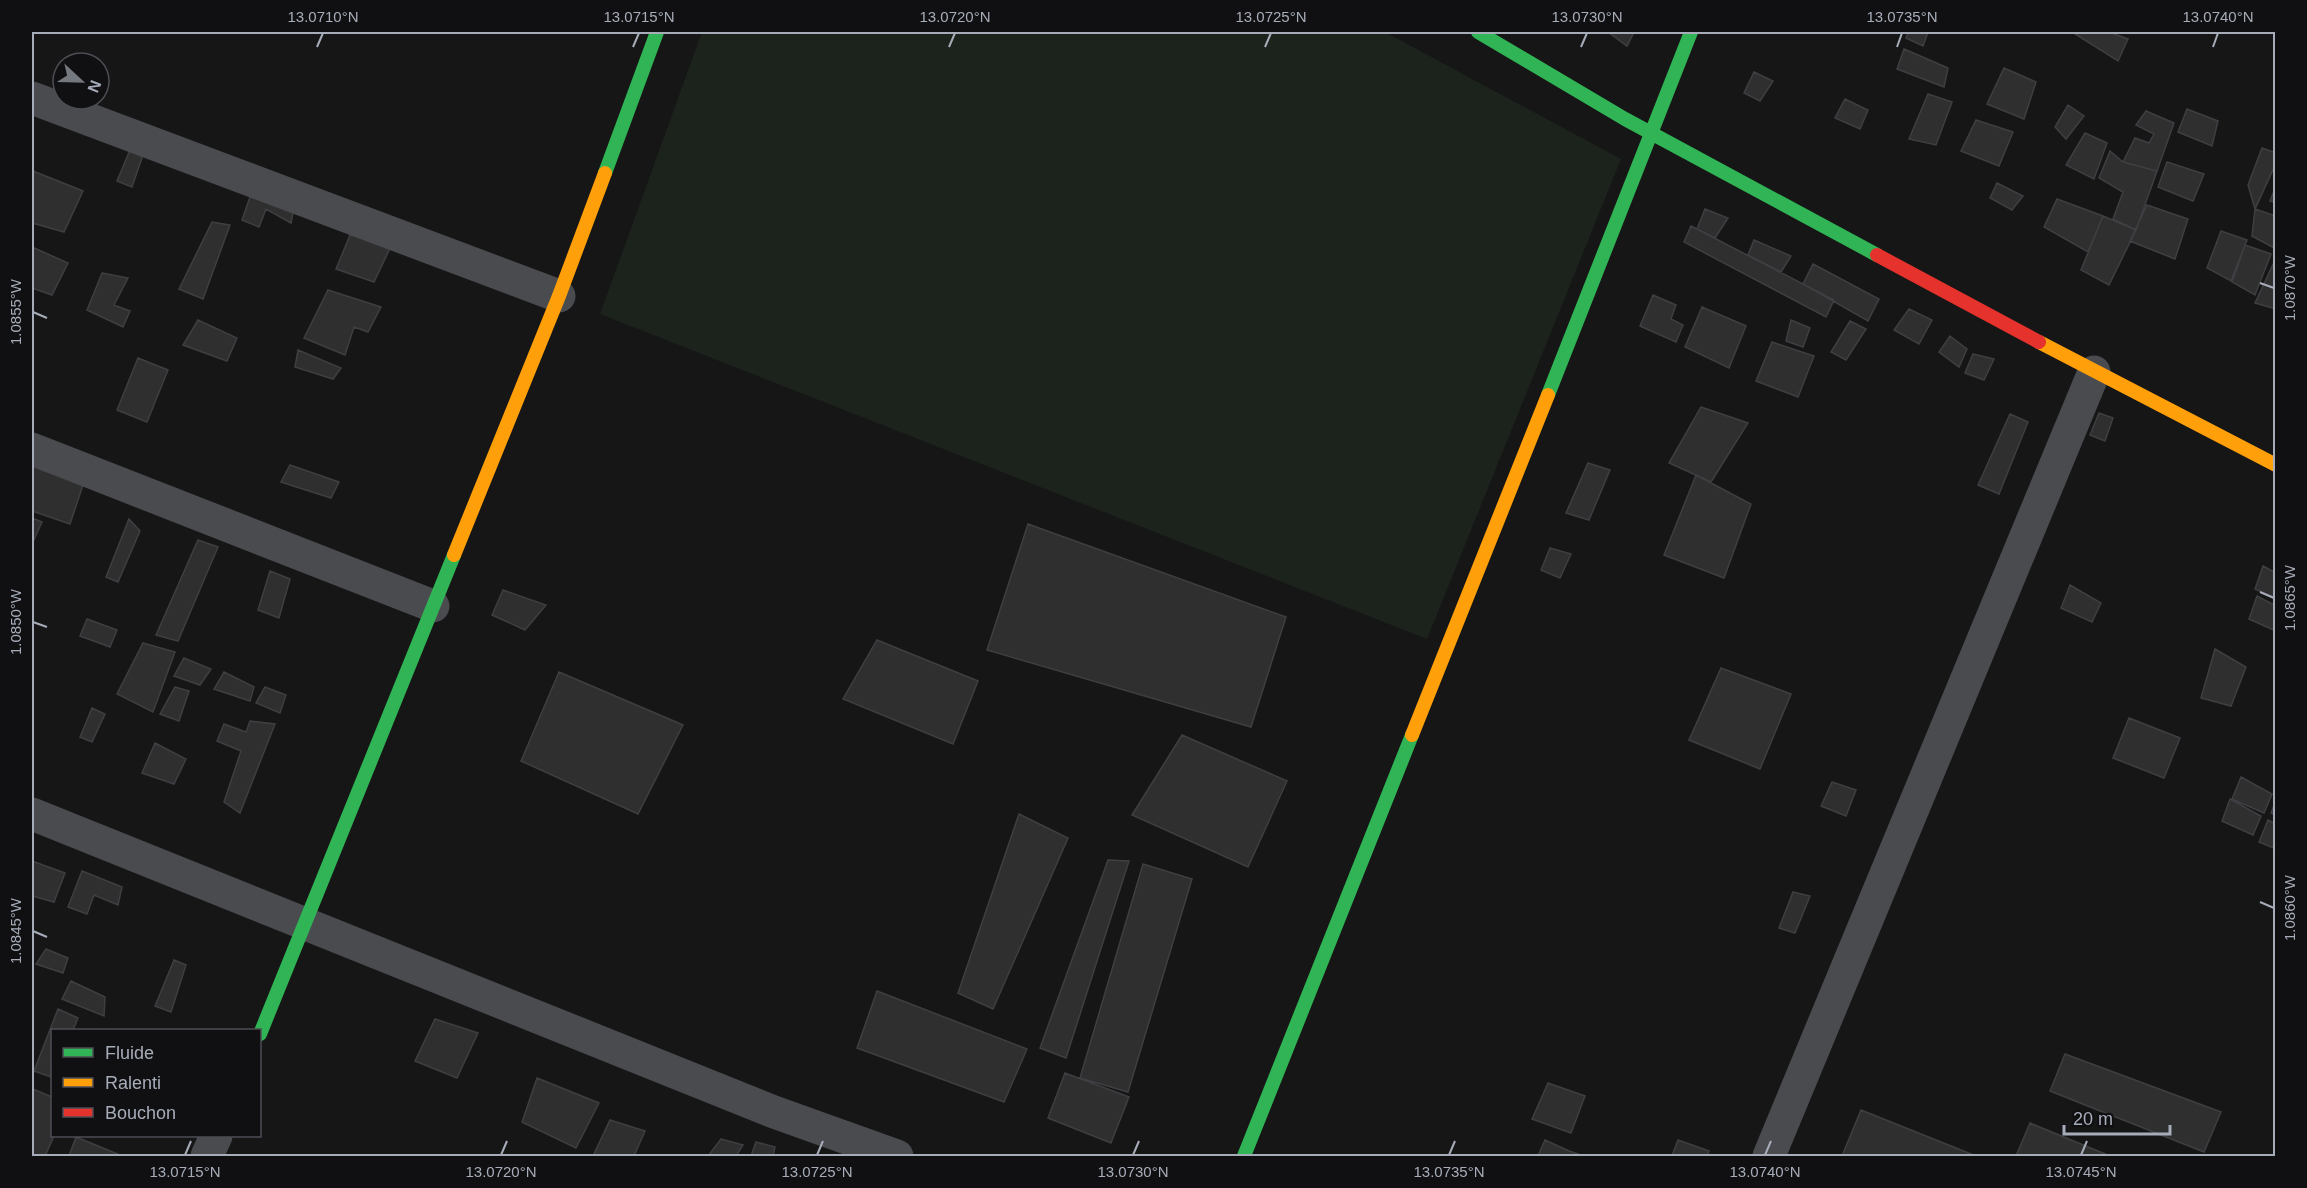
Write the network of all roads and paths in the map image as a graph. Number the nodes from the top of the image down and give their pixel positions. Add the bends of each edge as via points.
1 (657, 32) edge
2 (1478, 32) edge
3 (1691, 32) edge
4 (32, 98) edge
5 (1652, 133) junction
6 (558, 296) junction
7 (2094, 372) junction
8 (32, 449) edge
9 (2276, 465) edge
10 (433, 606) junction
11 (32, 814) edge
12 (305, 924) junction
13 (261, 1032) edge
14 (216, 1137) edge
15 (207, 1156) edge
16 (897, 1156) edge
17 (1245, 1156) edge
18 (1769, 1156) edge

1 - 6 street
2 - 5 street
3 - 5 street
4 - 6 street
5 - 7 street
5 - 17 street
6 - 10 street
7 - 9 street
7 - 18 street
8 - 10 street
10 - 12 street
11 - 12 street
12 - 13 street
12 - 16 street via 774,1112
14 - 15 street

